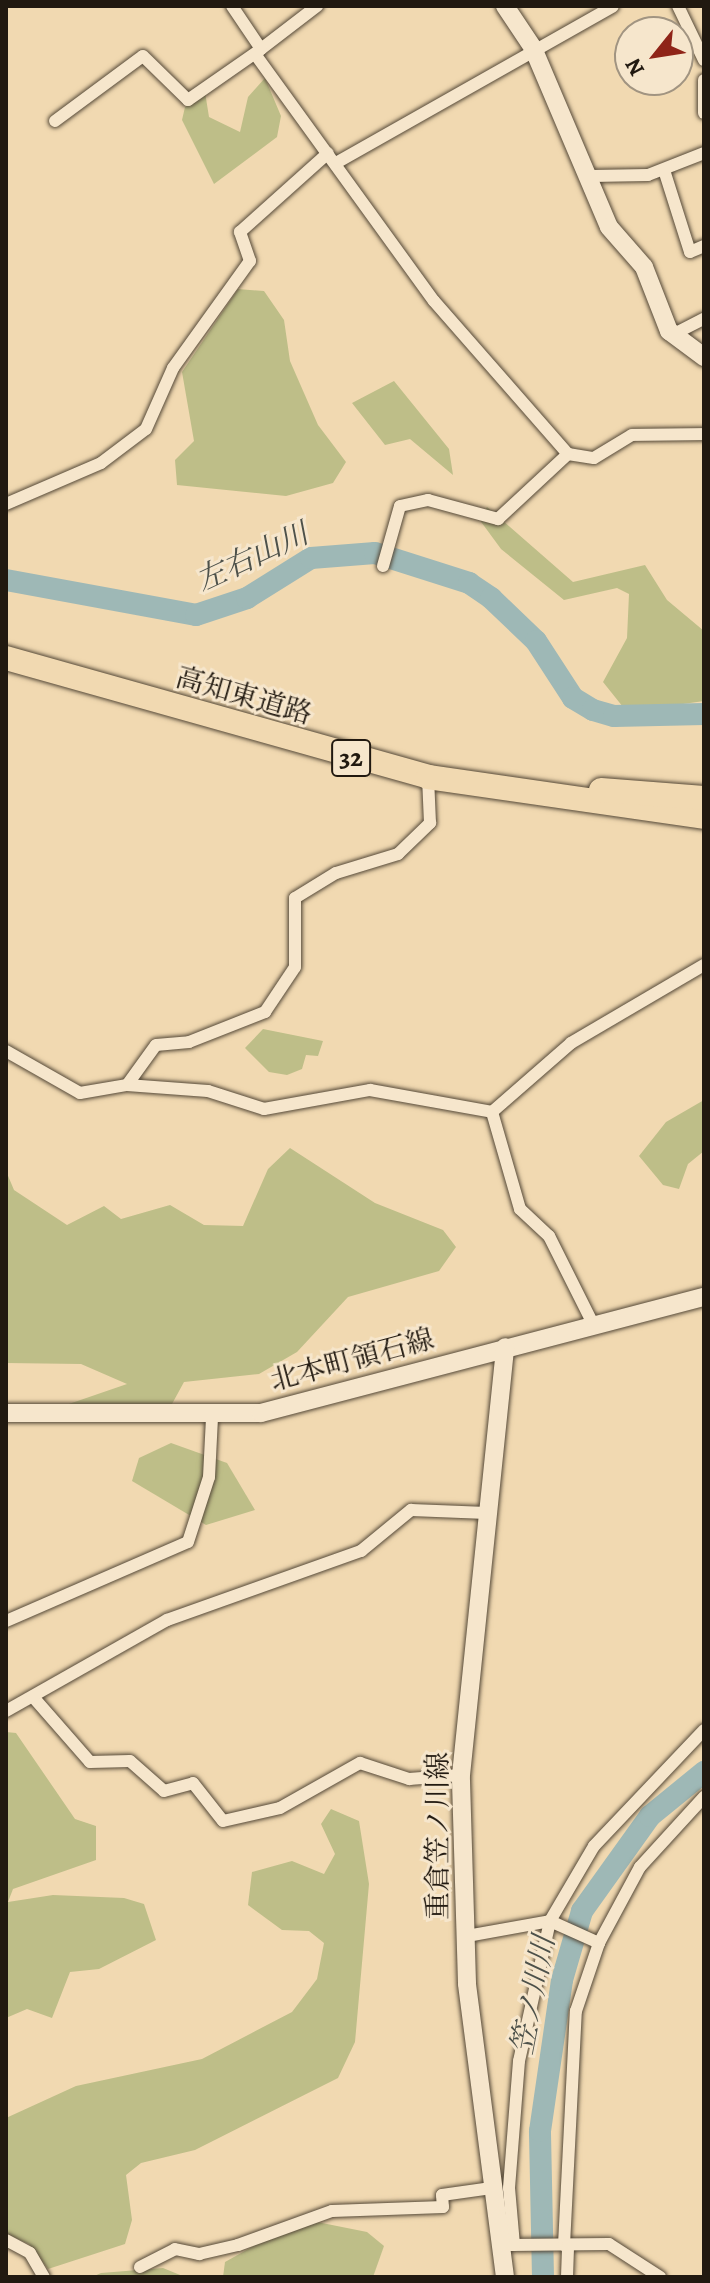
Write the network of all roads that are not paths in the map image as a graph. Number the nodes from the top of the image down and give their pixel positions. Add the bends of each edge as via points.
1 (232, 6) edge
2 (317, 6) edge
3 (505, 6) edge
4 (613, 6) edge
5 (678, 6) edge
6 (533, 48) junction
7 (258, 52) junction
8 (704, 60) edge
9 (704, 80) edge
10 (704, 113) edge
11 (55, 121) dead end
12 (704, 153) edge
13 (332, 158) junction
14 (664, 170) junction
15 (591, 176) junction
16 (704, 246) edge
17 (704, 319) edge
18 (672, 335) junction
19 (704, 357) edge
20 (704, 434) edge
21 (568, 454) junction
22 (6, 504) edge
23 (385, 559) dead end
24 (6, 641) edge
25 (6, 658) edge
26 (428, 777) junction
27 (704, 798) edge
28 (704, 817) edge
29 (704, 965) edge
30 (6, 1051) edge
31 (127, 1085) junction
32 (492, 1112) junction
33 (704, 1297) edge
34 (593, 1324) junction
35 (505, 1347) junction
36 (6, 1413) edge
37 (212, 1417) junction
38 (487, 1513) junction
39 (6, 1621) edge
40 (34, 1698) junction
41 (6, 1711) edge
42 (704, 1730) edge
43 (461, 1775) junction
44 (704, 1797) edge
45 (552, 1922) junction
46 (467, 1936) junction
47 (598, 1942) junction
48 (492, 2188) junction
49 (6, 2240) edge
50 (512, 2245) junction
51 (563, 2245) junction
52 (140, 2267) dead end
53 (44, 2277) edge
54 (505, 2277) edge
55 (567, 2277) edge
56 (660, 2277) edge

1 - 7 street
2 - 7 street
3 - 6 main road
4 - 6 street
5 - 8 street
6 - 13 street
6 - 15 main road
7 - 11 street via 188,100 143,56
7 - 13 street
9 - 10 street
12 - 14 street
13 - 21 street via 434,301
13 - 22 street via 240,232 250,261 173,368 146,429 101,463
14 - 15 street
14 - 16 street via 690,252
15 - 18 main road via 601,212 644,267
17 - 18 street
18 - 19 main road
20 - 21 street via 632,435 594,458
21 - 23 street via 498,519 428,500 405,503 393,516
24 - 27 highway, 高知東道路 / 32 via 462,768 583,789
25 - 26 highway, 高知東道路 / 32
26 - 28 highway, 高知東道路 / 32
26 - 31 street via 430,823 398,854 336,873 295,898 295,967 265,1012 189,1042 156,1045
29 - 32 street via 571,1043
30 - 31 street via 80,1093
31 - 32 street via 208,1091 264,1109 370,1090
32 - 34 street via 520,1209 549,1236
33 - 34 main road, 北本町領石線
34 - 35 main road, 北本町領石線
35 - 37 main road, 北本町領石線 via 261,1413
35 - 38 main road, 重倉笠ノ川線
36 - 37 main road, 北本町領石線
37 - 39 street via 209,1477 188,1542
38 - 40 street via 411,1510 361,1551 167,1620
38 - 43 main road, 重倉笠ノ川線
40 - 41 street
40 - 43 street via 90,1762 130,1761 164,1791 193,1783 223,1821 280,1808 360,1763 409,1779
42 - 45 street via 594,1846
43 - 46 main road, 重倉笠ノ川線
44 - 47 street via 640,1867
45 - 46 street
45 - 47 street
45 - 50 street via 519,2061 509,2188
46 - 48 main road, 重倉笠ノ川線
47 - 51 street via 576,2011
48 - 50 main road, 重倉笠ノ川線
48 - 52 street via 442,2195 443,2207 332,2211 238,2245 199,2254 175,2249
49 - 53 street via 30,2253
50 - 51 street
50 - 54 main road, 重倉笠ノ川線
51 - 55 street
51 - 56 street via 609,2244

